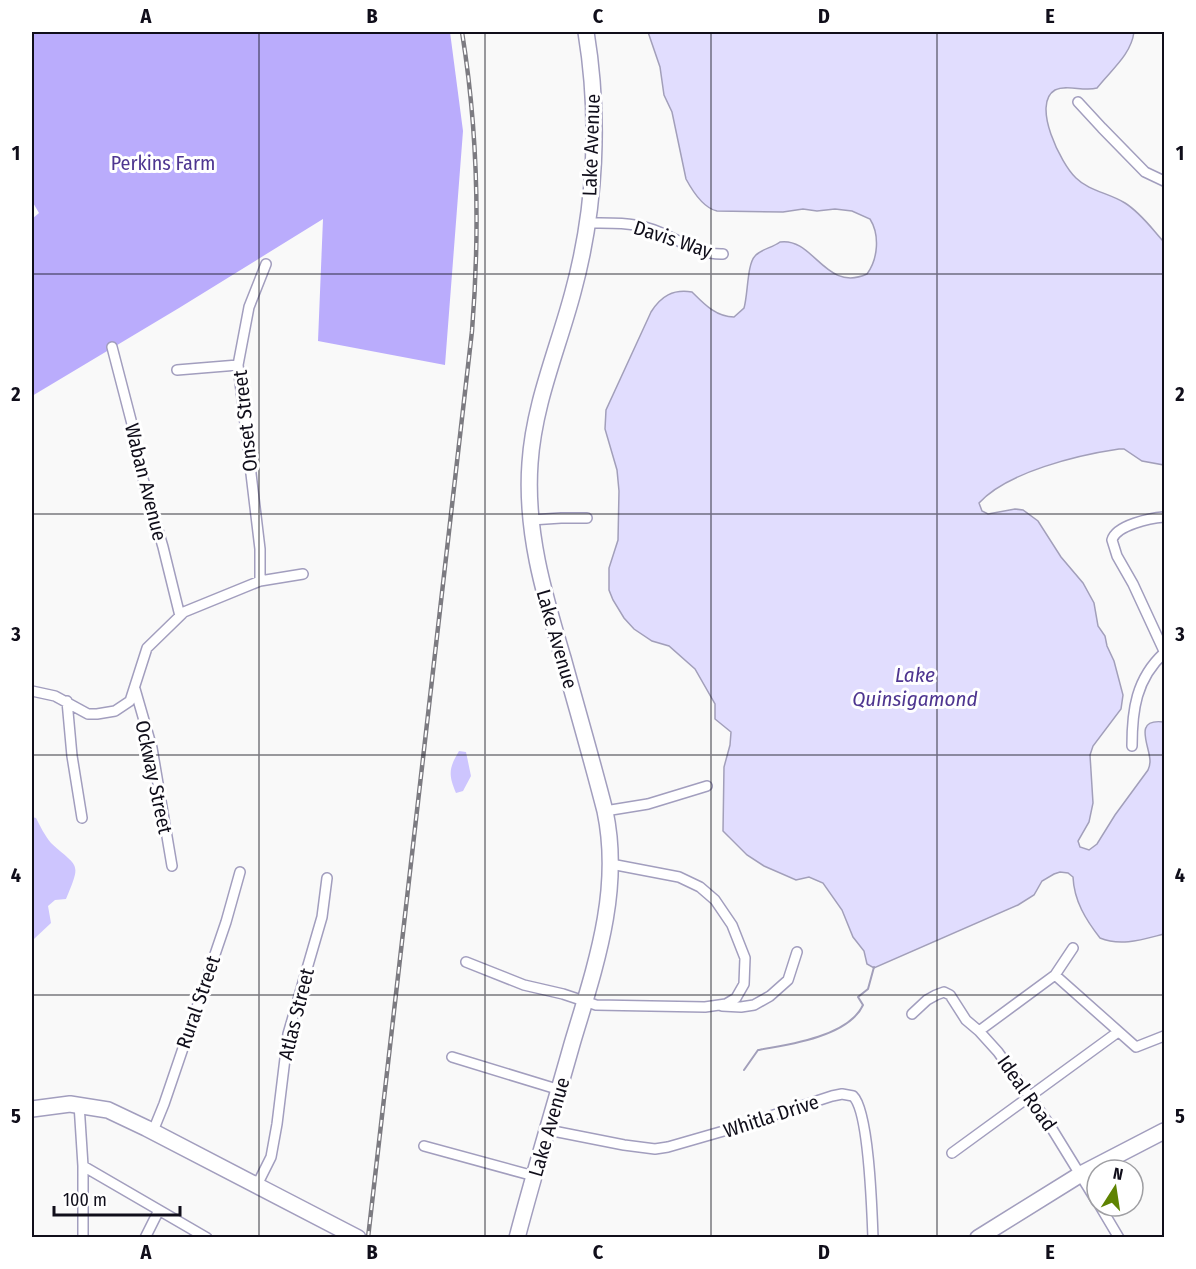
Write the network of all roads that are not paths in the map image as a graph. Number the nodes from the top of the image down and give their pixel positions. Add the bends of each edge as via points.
1 (586, 32) edge
2 (1078, 102) dead end
3 (1164, 181) edge
4 (587, 223) junction
5 (723, 254) dead end
6 (266, 264) dead end
7 (112, 348) dead end
8 (238, 365) junction
9 (177, 370) dead end
10 (1164, 517) edge
11 (587, 518) dead end
12 (531, 520) junction
13 (303, 574) dead end
14 (260, 581) junction
15 (180, 616) junction
16 (1164, 652) edge
17 (135, 689) junction
18 (32, 691) edge
19 (67, 701) junction
20 (1132, 746) dead end
21 (707, 786) dead end
22 (605, 811) junction
23 (82, 818) dead end
24 (612, 864) junction
25 (172, 866) dead end
26 (240, 872) dead end
27 (327, 878) dead end
28 (1073, 948) dead end
29 (797, 952) dead end
30 (466, 962) dead end
31 (1055, 975) junction
32 (585, 1000) junction
33 (717, 1005) junction
34 (912, 1014) dead end
35 (979, 1031) junction
36 (1119, 1032) junction
37 (1164, 1036) edge
38 (452, 1057) dead end
39 (560, 1090) junction
40 (1030, 1098) junction
41 (79, 1104) junction
42 (32, 1109) edge
43 (153, 1131) junction
44 (548, 1131) junction
45 (1164, 1131) edge
46 (424, 1146) dead end
47 (952, 1153) dead end
48 (83, 1166) junction
49 (1081, 1174) junction
50 (534, 1176) junction
51 (1085, 1181) edge
52 (257, 1185) junction
53 (159, 1210) junction
54 (1107, 1218) edge
55 (83, 1238) edge
56 (145, 1238) edge
57 (207, 1238) edge
58 (358, 1238) edge
59 (517, 1238) edge
60 (873, 1238) edge
61 (978, 1238) edge
62 (1119, 1238) edge

1 - 4 main road, Lake Avenue via 594,112
2 - 3 street via 1145,172
4 - 5 street, Davis Way via 647,227 701,251
4 - 12 main road, Lake Avenue via 575,286 537,414 530,468
6 - 8 street, Onset Street via 249,307
7 - 15 street, Waban Avenue
8 - 9 street
8 - 14 street, Onset Street via 260,549
10 - 16 street via 1122,529 1112,540
11 - 12 street
12 - 22 main road, Lake Avenue via 543,588
13 - 14 street
14 - 15 street
15 - 17 street via 147,648
16 - 20 street via 1148,670 1137,692
17 - 19 street via 126,705 106,713 88,714
17 - 25 street, Ockway Street via 152,748
18 - 19 street
19 - 23 street
21 - 22 street via 648,804
22 - 24 main road, Lake Avenue
24 - 32 main road, Lake Avenue via 602,939
24 - 33 street via 679,877 700,887 722,908 739,938 745,967 739,995
26 - 43 street, Rural Street
27 - 52 street, Atlas Street via 322,917 288,1034 271,1157
28 - 31 street
29 - 33 street via 788,980 770,996 754,1005
30 - 32 street via 524,985
31 - 35 street
31 - 36 street
32 - 33 street via 614,1006
32 - 39 main road, Lake Avenue
34 - 35 street, Ideal Road via 927,1000 947,992 966,1020
35 - 40 street, Ideal Road
36 - 37 street via 1136,1047
36 - 40 street
38 - 39 street
39 - 44 main road, Lake Avenue
40 - 47 street
40 - 49 street, Ideal Road
41 - 42 main road
41 - 43 main road via 108,1110
41 - 48 street
43 - 52 main road
44 - 50 main road, Lake Avenue
44 - 60 street, Whitla Drive via 655,1149 832,1096 853,1096 861,1112
45 - 49 main road
46 - 50 street
48 - 53 street
48 - 55 street
49 - 51 street, Ideal Road
49 - 61 main road
50 - 59 main road, Lake Avenue
52 - 58 main road
53 - 56 street
53 - 57 street
54 - 62 street

